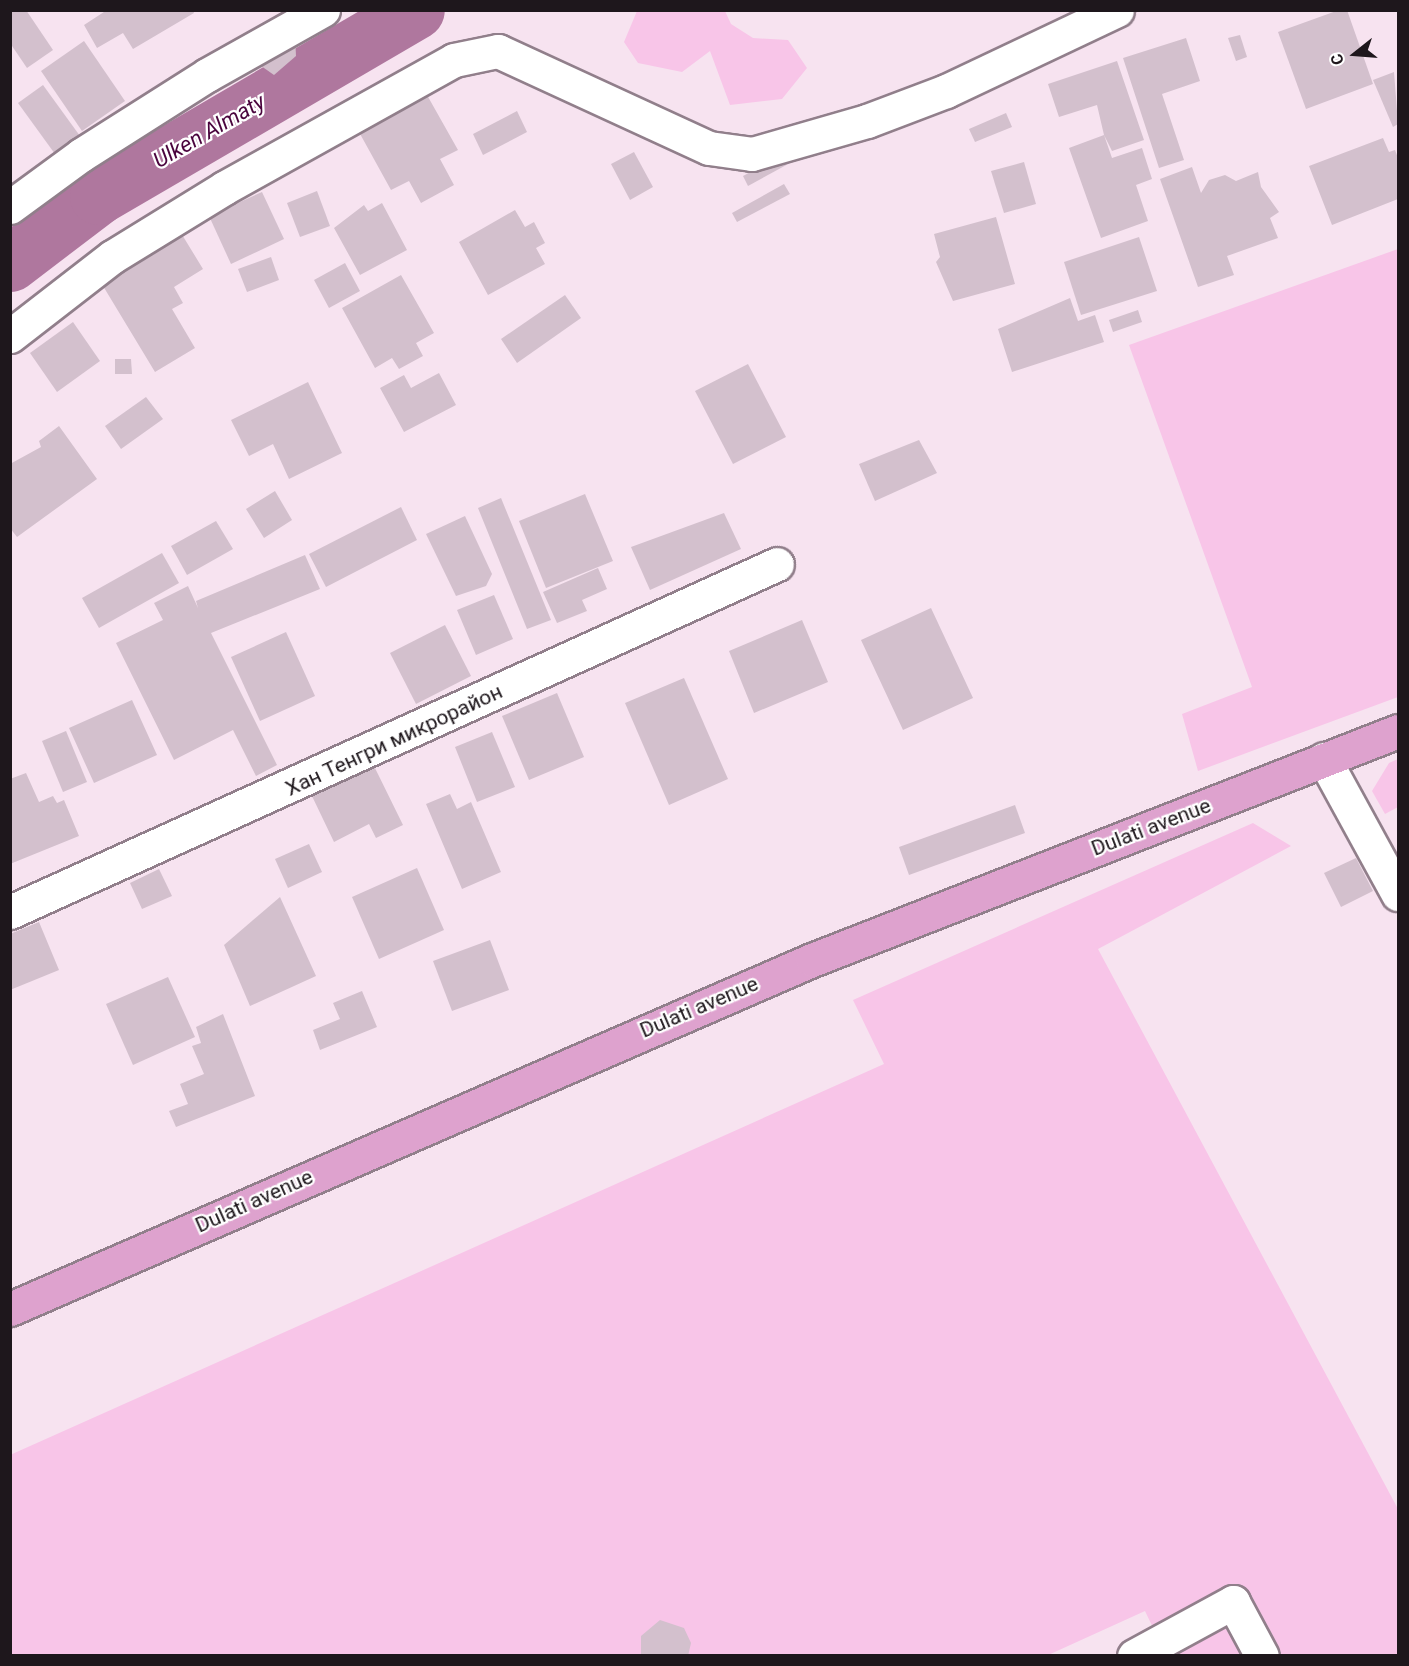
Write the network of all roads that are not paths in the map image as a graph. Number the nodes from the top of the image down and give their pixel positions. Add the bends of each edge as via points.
1 (323, 10) edge
2 (1117, 11) edge
3 (10, 207) edge
4 (10, 336) edge
5 (777, 564) dead end
6 (1398, 731) edge
7 (1324, 759) junction
8 (1398, 894) edge
9 (10, 912) edge
10 (10, 1309) edge
11 (1134, 1656) edge
12 (1262, 1656) edge

1 - 3 street via 207,75 81,155
2 - 4 street via 946,92 867,121 752,154 709,148 498,51 454,60 173,219 57,295
5 - 9 street, Хан Тенгри микрорайон
6 - 7 main road, Dulati avenue
7 - 8 street
7 - 10 main road, Dulati avenue via 624,1039
11 - 12 street via 1233,1602

